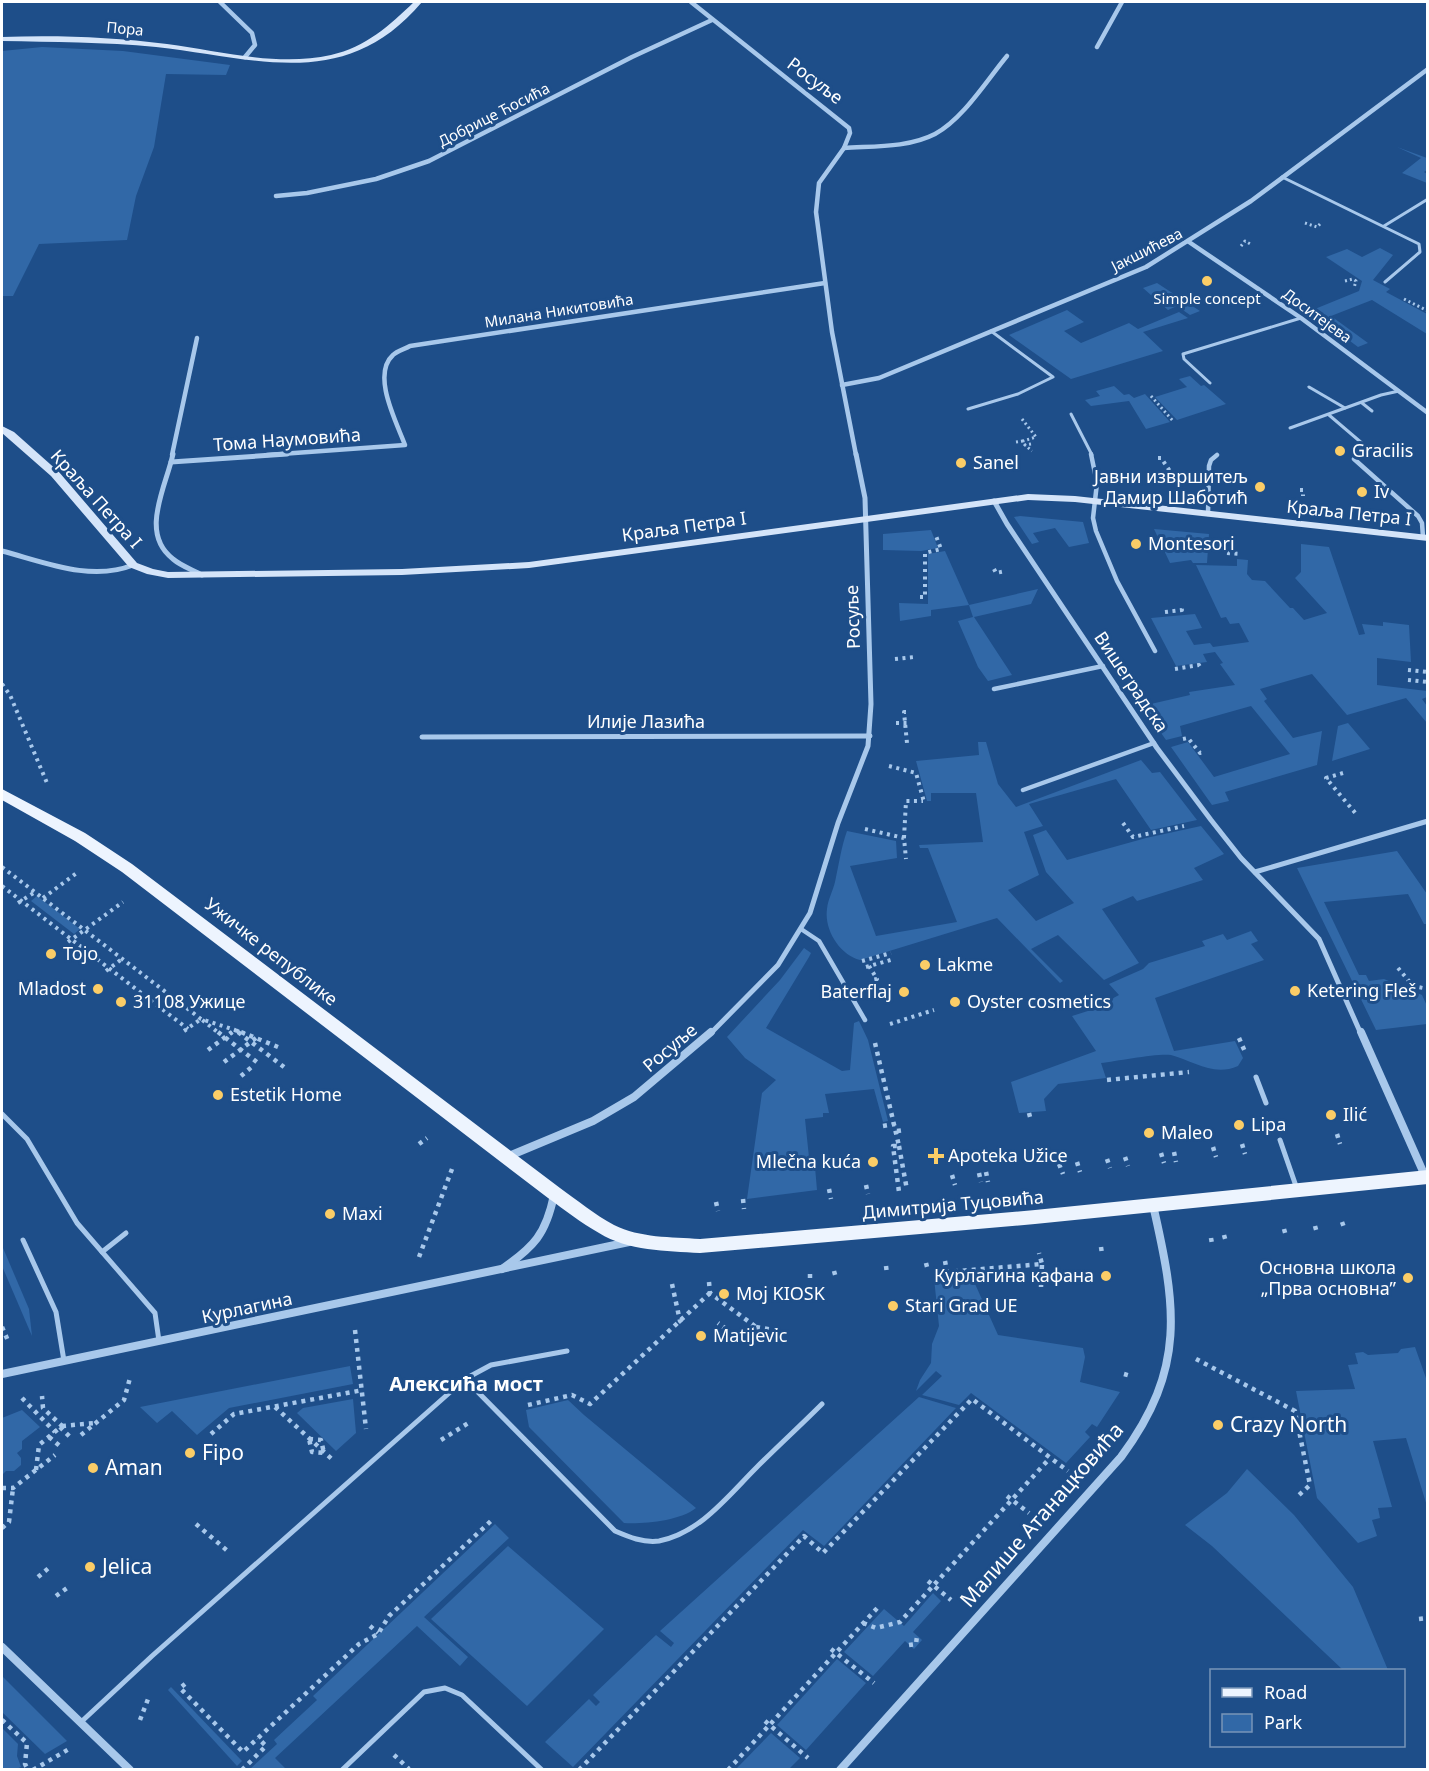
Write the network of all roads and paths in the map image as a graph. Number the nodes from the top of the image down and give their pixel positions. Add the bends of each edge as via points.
1 (220, 2) edge
2 (418, 2) edge
3 (691, 2) edge
4 (1122, 2) edge
5 (712, 20) junction
6 (2, 39) edge
7 (1097, 46) dead end
8 (1007, 56) dead end
9 (244, 57) junction
10 (1428, 69) edge
11 (844, 148) junction
12 (1282, 177) junction
13 (276, 196) dead end
14 (1428, 199) edge
15 (1305, 223) dead end
16 (1316, 226) dead end
17 (1384, 226) junction
18 (1189, 242) junction
19 (1345, 282) dead end
20 (1385, 282) dead end
21 (825, 284) junction
22 (1354, 288) dead end
23 (1408, 301) dead end
24 (1428, 311) edge
25 (1301, 318) junction
26 (991, 331) junction
27 (197, 338) dead end
28 (1210, 383) dead end
29 (842, 385) junction
30 (1309, 387) dead end
31 (1399, 391) junction
32 (1151, 396) dead end
33 (1362, 402) junction
34 (1346, 408) junction
35 (968, 409) dead end
36 (1372, 411) dead end
37 (1428, 413) edge
38 (1071, 414) dead end
39 (1329, 415) junction
40 (1173, 421) dead end
41 (1026, 424) dead end
42 (1290, 428) dead end
43 (2, 429) edge
44 (1016, 442) dead end
45 (1024, 443) junction
46 (1031, 444) dead end
47 (405, 445) joint
48 (1370, 450) dead end
49 (1032, 451) dead end
50 (1218, 455) dead end
51 (1158, 458) dead end
52 (1354, 459) dead end
53 (171, 462) junction
54 (1181, 488) dead end
55 (994, 501) junction
56 (1095, 501) junction
57 (1208, 514) junction
58 (866, 519) junction
59 (933, 530) dead end
60 (1425, 537) edge
61 (2, 551) edge
62 (1227, 553) dead end
63 (1241, 554) dead end
64 (133, 565) junction
65 (203, 575) junction
66 (920, 597) dead end
67 (1180, 607) dead end
68 (1176, 610) dead end
69 (1155, 651) dead end
70 (1103, 666) junction
71 (1172, 666) dead end
72 (1200, 667) dead end
73 (1408, 670) dead end
74 (1428, 672) edge
75 (1408, 680) dead end
76 (1428, 682) edge
77 (2, 684) edge
78 (994, 689) dead end
79 (906, 712) dead end
80 (870, 736) junction
81 (422, 737) dead end
82 (1192, 742) dead end
83 (910, 743) dead end
84 (1154, 743) junction
85 (1205, 752) dead end
86 (892, 767) dead end
87 (1343, 772) dead end
88 (1023, 790) dead end
89 (2, 794) edge
90 (1358, 817) dead end
91 (51, 821) junction
92 (1428, 821) edge
93 (1123, 823) dead end
94 (1188, 825) dead end
95 (854, 827) dead end
96 (904, 837) junction
97 (906, 859) dead end
98 (2, 867) edge
99 (84, 867) dead end
100 (1255, 872) junction
101 (2, 886) edge
102 (35, 892) junction
103 (126, 896) dead end
104 (42, 898) junction
105 (20, 902) junction
106 (801, 929) junction
107 (84, 930) junction
108 (70, 941) junction
109 (891, 953) dead end
110 (122, 959) junction
111 (894, 959) dead end
112 (867, 960) dead end
113 (869, 966) junction
114 (862, 968) dead end
115 (1398, 968) dead end
116 (107, 969) junction
117 (874, 974) dead end
118 (1428, 989) edge
119 (934, 1010) dead end
120 (201, 1019) junction
121 (865, 1020) dead end
122 (886, 1025) dead end
123 (235, 1030) junction
124 (225, 1037) junction
125 (256, 1038) junction
126 (1239, 1038) dead end
127 (250, 1042) junction
128 (278, 1047) dead end
129 (241, 1049) junction
130 (876, 1049) dead end
131 (208, 1050) dead end
132 (1248, 1058) dead end
133 (224, 1062) dead end
134 (284, 1067) dead end
135 (1189, 1072) dead end
136 (241, 1076) dead end
137 (1256, 1077) dead end
138 (1107, 1080) dead end
139 (1266, 1103) dead end
140 (2, 1114) edge
141 (895, 1124) junction
142 (883, 1126) dead end
143 (904, 1130) dead end
144 (897, 1131) junction
145 (1336, 1134) dead end
146 (1280, 1140) dead end
147 (1242, 1144) dead end
148 (1340, 1144) dead end
149 (899, 1146) junction
150 (1213, 1147) dead end
151 (1174, 1152) dead end
152 (1161, 1153) dead end
153 (1245, 1154) dead end
154 (506, 1157) junction
155 (1125, 1157) dead end
156 (1216, 1157) dead end
157 (1107, 1159) dead end
158 (1077, 1162) dead end
159 (1176, 1162) dead end
160 (1164, 1163) dead end
161 (1059, 1164) dead end
162 (1128, 1166) dead end
163 (1110, 1168) dead end
164 (452, 1169) dead end
165 (986, 1172) dead end
166 (1080, 1172) dead end
167 (979, 1173) dead end
168 (1062, 1174) dead end
169 (952, 1175) dead end
170 (1427, 1177) edge
171 (981, 1182) dead end
172 (988, 1182) dead end
173 (866, 1185) dead end
174 (955, 1185) dead end
175 (829, 1189) dead end
176 (907, 1190) dead end
177 (1297, 1190) junction
178 (899, 1192) dead end
179 (554, 1193) junction
180 (868, 1194) dead end
181 (743, 1199) dead end
182 (831, 1199) dead end
183 (716, 1202) dead end
184 (1153, 1204) junction
185 (744, 1209) dead end
186 (718, 1211) dead end
187 (1342, 1222) dead end
188 (1315, 1226) dead end
189 (1284, 1229) dead end
190 (1345, 1230) dead end
191 (126, 1233) dead end
192 (1317, 1233) dead end
193 (1224, 1235) dead end
194 (1286, 1236) dead end
195 (1210, 1238) dead end
196 (23, 1240) dead end
197 (635, 1240) junction
198 (1226, 1242) dead end
199 (1212, 1244) dead end
200 (1098, 1246) dead end
201 (102, 1252) junction
202 (1039, 1253) dead end
203 (1102, 1254) dead end
204 (419, 1257) dead end
205 (945, 1261) dead end
206 (926, 1263) dead end
207 (1042, 1264) junction
208 (886, 1266) dead end
209 (499, 1271) junction
210 (834, 1271) dead end
211 (928, 1271) dead end
212 (810, 1274) dead end
213 (887, 1274) dead end
214 (836, 1278) dead end
215 (810, 1281) dead end
216 (709, 1282) dead end
217 (672, 1284) dead end
218 (1041, 1287) dead end
219 (710, 1293) junction
220 (681, 1323) junction
221 (718, 1323) dead end
222 (2, 1327) edge
223 (756, 1327) junction
224 (355, 1329) dead end
225 (779, 1331) dead end
226 (8, 1341) dead end
227 (159, 1341) junction
228 (567, 1352) dead end
229 (1196, 1359) dead end
230 (64, 1361) junction
231 (2, 1374) edge
232 (1124, 1374) dead end
233 (1131, 1376) dead end
234 (130, 1378) dead end
235 (465, 1379) junction
236 (363, 1390) junction
237 (22, 1391) dead end
238 (42, 1396) dead end
239 (822, 1404) dead end
240 (526, 1405) dead end
241 (275, 1407) junction
242 (96, 1422) junction
243 (61, 1427) junction
244 (55, 1432) junction
245 (211, 1434) dead end
246 (81, 1435) dead end
247 (367, 1435) dead end
248 (49, 1437) junction
249 (72, 1439) dead end
250 (309, 1439) junction
251 (61, 1448) dead end
252 (324, 1452) junction
253 (55, 1455) dead end
254 (329, 1457) dead end
255 (1050, 1458) junction
256 (36, 1470) junction
257 (1068, 1471) dead end
258 (2, 1488) edge
259 (13, 1488) junction
260 (1299, 1495) dead end
261 (1009, 1498) junction
262 (1029, 1514) dead end
263 (491, 1521) dead end
264 (196, 1524) dead end
265 (2, 1528) edge
266 (235, 1558) dead end
267 (51, 1566) dead end
268 (38, 1577) dead end
269 (930, 1583) junction
270 (67, 1588) dead end
271 (56, 1596) dead end
272 (951, 1600) dead end
273 (880, 1605) dead end
274 (1428, 1618) edge
275 (1419, 1619) dead end
276 (863, 1623) junction
277 (370, 1626) dead end
278 (378, 1633) junction
279 (2, 1647) edge
280 (834, 1651) junction
281 (874, 1683) dead end
282 (185, 1684) dead end
283 (150, 1693) dead end
284 (2, 1720) edge
285 (140, 1720) dead end
286 (80, 1723) junction
287 (767, 1723) junction
288 (258, 1738) junction
289 (75, 1746) dead end
290 (808, 1758) dead end
291 (28, 1770) edge
292 (33, 1770) edge
293 (130, 1770) edge
294 (242, 1770) edge
295 (342, 1770) edge
296 (543, 1770) edge
297 (579, 1770) edge
298 (728, 1770) edge
299 (840, 1770) edge

1 - 9 street via 255,39 255,45
2 - 9 main road, Пора via 392,29 350,53 288,63
3 - 5 street, Росуље
4 - 7 street
5 - 11 street, Росуље via 843,121 850,133
5 - 13 street, Добрице Ћосића via 429,161 376,179
6 - 9 main road, Пора via 82,39
8 - 11 street via 936,133 915,140
10 - 12 street, Јакшићева
11 - 21 street, Росуље via 825,173 817,192
12 - 17 lane
12 - 18 street, Јакшићева
14 - 17 lane
15 - 16 path
17 - 20 lane via 1421,247
18 - 25 street, Доситејева
18 - 26 street, Јакшићева via 1146,267
19 - 22 path via 1353,279
21 - 29 street, Росуље
21 - 47 street, Милана Никитовића via 410,346 393,355 384,368 382,382
23 - 24 path
25 - 28 lane via 1183,354
25 - 31 street, Доситејева
26 - 29 street, Јакшићева via 879,378
26 - 35 lane via 1053,377 1018,394
27 - 53 street
29 - 58 street, Росуље
30 - 34 lane
31 - 33 lane
31 - 37 street, Доситејева
32 - 40 path
33 - 34 lane
33 - 36 lane
34 - 39 lane
38 - 56 lane via 1091,452 1097,483
39 - 42 lane
39 - 48 lane
41 - 45 path via 1036,437
43 - 64 main road, Краља Петра I via 55,474
44 - 45 path
45 - 46 path
45 - 49 path
47 - 53 street, Тома Наумовића
50 - 57 lane via 1209,466
51 - 54 path
52 - 60 lane via 1418,516
53 - 65 street via 155,520 158,540 172,559
55 - 56 main road, Краља Петра I via 1050,497
55 - 58 main road, Краља Петра I
55 - 70 street, Вишеградска
56 - 57 main road, Краља Петра I
56 - 69 lane via 1096,531 1117,581
57 - 60 main road, Краља Петра I
58 - 65 main road, Краља Петра I via 529,565 402,573
58 - 80 street, Росуље
59 - 66 path via 941,549 925,553 925,597
61 - 64 street via 78,571 116,573
62 - 63 path
64 - 65 main road, Краља Петра I via 151,573
67 - 68 path via 1182,610
70 - 78 lane
70 - 84 street, Вишеградска
71 - 72 path
73 - 74 path
75 - 76 path
77 - 91 path via 56,804
79 - 83 path
80 - 81 street, Илије Лазића
80 - 106 street, Росуље via 810,913
82 - 85 path via 1200,753
84 - 88 lane
84 - 100 street, Вишеградска via 1210,820
86 - 96 path via 916,773 923,801 906,801
87 - 90 path via 1326,778
89 - 91 main road, Ужичке републике
91 - 154 main road, Ужичке републике via 112,858 216,934
92 - 100 street
93 - 94 path via 1133,837
95 - 96 path
96 - 97 path
98 - 102 path
99 - 104 path
100 - 170 street, Вишеградска via 1323,946
101 - 105 path
102 - 104 path
102 - 105 path
103 - 107 path via 129,899
104 - 107 path
105 - 108 path
106 - 121 lane via 819,941
106 - 154 street, Росуље via 778,964 678,1064 593,1121
107 - 108 path
107 - 110 path
108 - 116 path
109 - 112 path
110 - 116 path
110 - 120 path
111 - 113 path
113 - 114 path
113 - 117 path
115 - 118 path via 1410,986
116 - 120 path via 186,1030
119 - 122 path
120 - 123 path
120 - 124 path
123 - 124 path
123 - 125 path
123 - 127 path
124 - 129 path
124 - 131 path
125 - 127 path
125 - 128 path
126 - 132 path
127 - 129 path
127 - 134 path
129 - 133 path
129 - 136 path via 256,1064
130 - 141 path
135 - 138 path
137 - 139 lane
140 - 201 lane via 27,1139 77,1223
141 - 142 path
141 - 144 path
143 - 144 path
144 - 149 path
145 - 148 path
146 - 177 lane
147 - 153 path
149 - 176 path
149 - 178 path via 893,1146
150 - 156 path
151 - 159 path
152 - 160 path
154 - 179 main road, Димитрија Туцовића
155 - 162 path
157 - 163 path
158 - 166 path
161 - 168 path
164 - 204 path
165 - 172 path
167 - 171 path
169 - 174 path
170 - 177 main road, Димитрија Туцовића
173 - 180 path
175 - 182 path
177 - 184 main road, Димитрија Туцовића
179 - 197 main road, Димитрија Туцовића via 606,1229
179 - 209 street, Курлагина via 544,1233 531,1249
181 - 185 path
183 - 186 path
184 - 197 main road, Димитрија Туцовића via 757,1243 674,1246
184 - 299 street, Малише Атанацковића via 1172,1328 1166,1364 1138,1433 1121,1457
187 - 190 path
188 - 192 path
189 - 194 path
191 - 201 lane
193 - 198 path
195 - 199 path
196 - 230 lane via 53,1300 63,1332
197 - 209 street, Курлагина
200 - 203 path
201 - 227 lane via 155,1312
202 - 207 path
205 - 207 path via 948,1272
206 - 211 path
207 - 218 path
208 - 213 path
209 - 227 street, Курлагина
210 - 214 path
212 - 215 path
216 - 219 path
217 - 220 path
219 - 220 path
219 - 223 path
220 - 240 path via 590,1404 572,1395
221 - 223 path via 742,1341
222 - 226 path
223 - 225 path
224 - 236 path
227 - 230 street, Курлагина
228 - 235 lane via 491,1365
229 - 260 path via 1295,1411 1310,1485
230 - 231 street, Курлагина
232 - 233 path
234 - 242 path via 124,1400
235 - 239 lane via 615,1531 645,1542 669,1539 697,1525
235 - 286 lane
236 - 241 path
236 - 247 path
237 - 244 path via 22,1400
238 - 243 path via 43,1408
241 - 245 path via 234,1414
241 - 250 path
242 - 243 path
242 - 246 path
243 - 244 path
243 - 249 path
244 - 248 path
248 - 251 path
248 - 256 path via 39,1445
250 - 252 path via 321,1440
250 - 252 path via 312,1452
252 - 254 path
253 - 256 path
255 - 257 path
255 - 261 path
255 - 297 path via 972,1399 857,1523 824,1552 804,1536
256 - 259 path
258 - 259 path
259 - 265 path via 9,1522
261 - 262 path
261 - 269 path
263 - 278 path via 390,1616
264 - 266 path
267 - 268 path
269 - 272 path
269 - 276 path via 900,1622 884,1627
270 - 271 path
273 - 276 path
274 - 275 path
276 - 280 path
277 - 278 path
278 - 288 path via 359,1644
279 - 286 street
280 - 281 path
280 - 287 path
282 - 288 path via 180,1688 243,1752
283 - 285 path
284 - 291 path via 27,1743
286 - 293 street
287 - 290 path
287 - 298 path
288 - 294 path via 266,1746
289 - 292 path
295 - 296 lane via 424,1692 436,1688 462,1695

